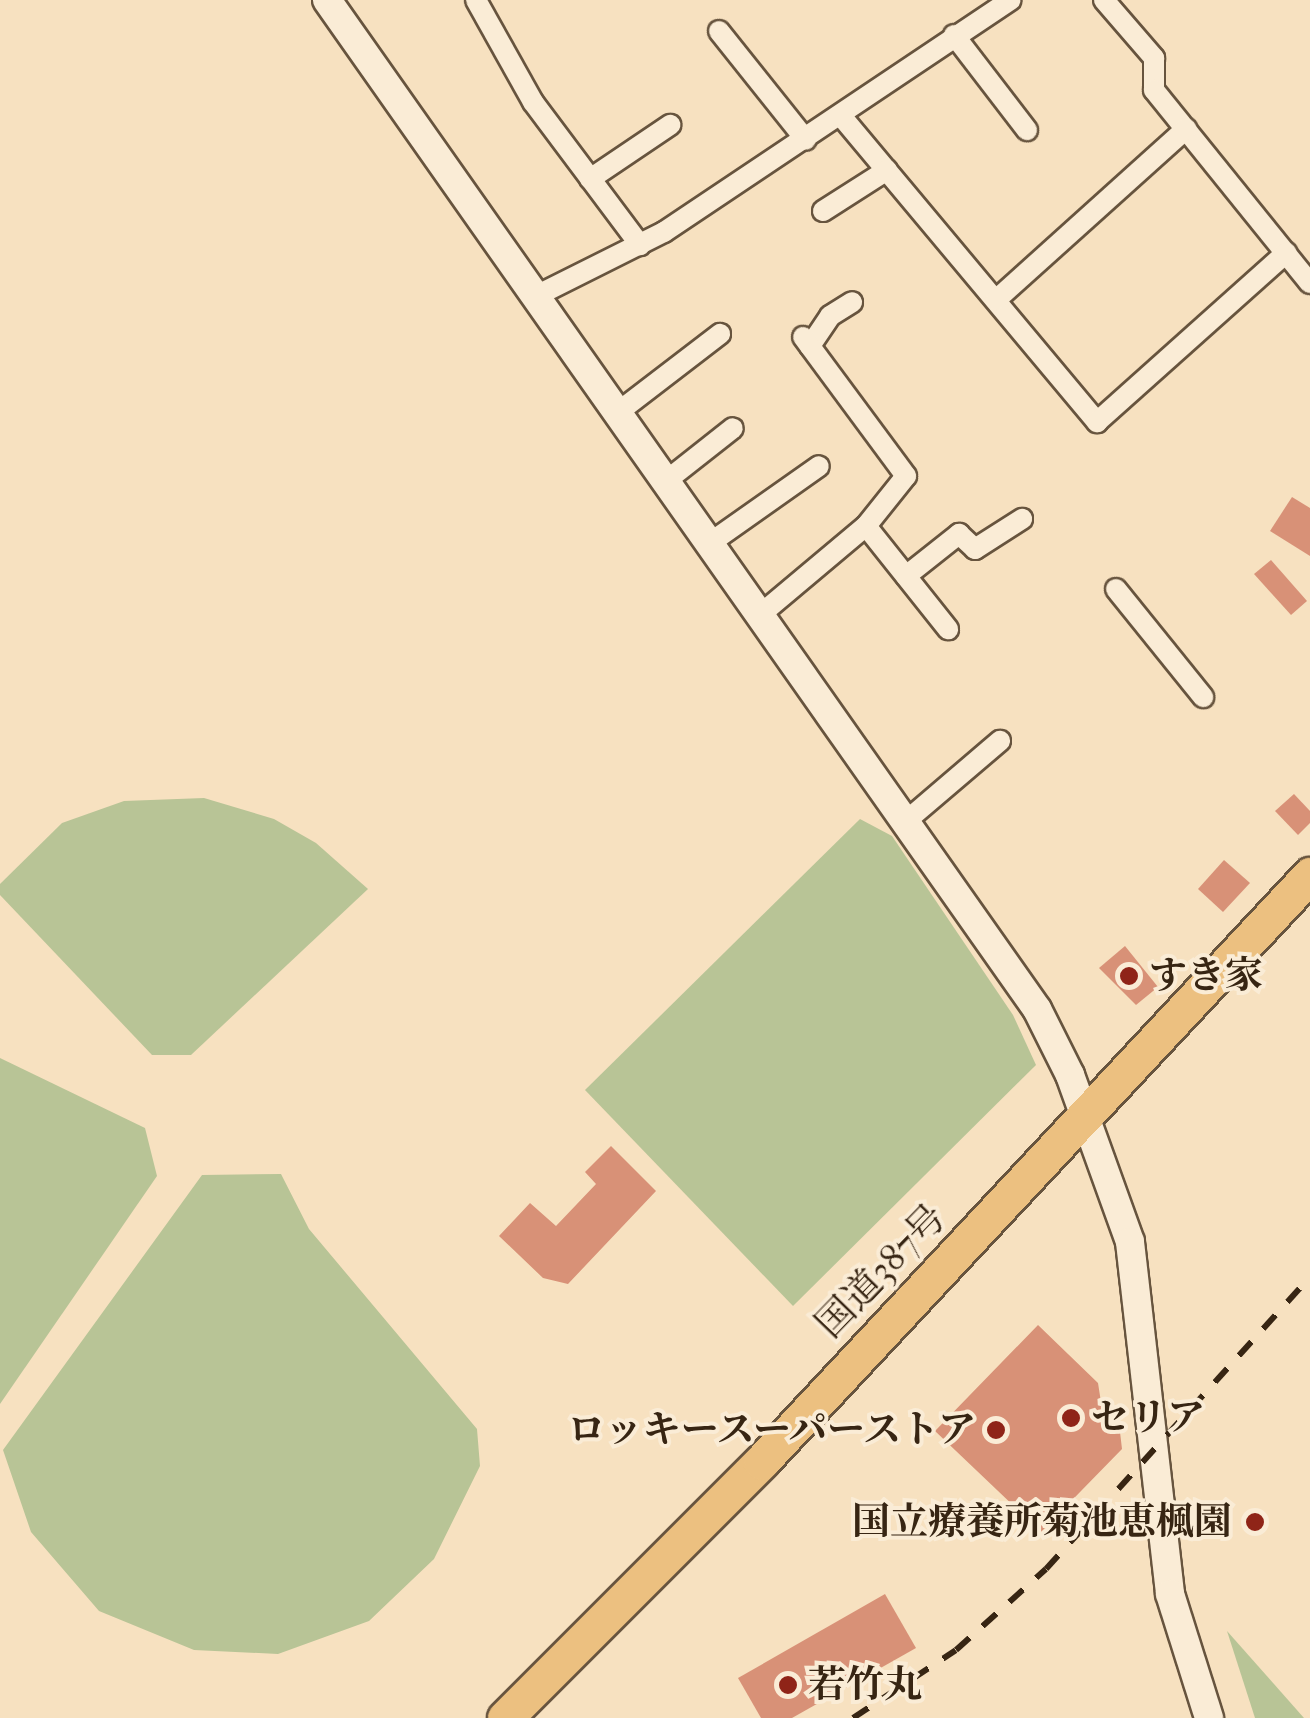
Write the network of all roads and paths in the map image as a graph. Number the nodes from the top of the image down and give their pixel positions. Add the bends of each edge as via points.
1 (327, 0) edge
2 (476, 0) edge
3 (1010, 0) edge
4 (1104, 0) edge
5 (719, 31) dead end
6 (954, 35) junction
7 (842, 117) junction
8 (670, 125) dead end
9 (1186, 129) junction
10 (1027, 130) dead end
11 (806, 140) junction
12 (887, 170) junction
13 (590, 179) junction
14 (823, 211) dead end
15 (640, 245) junction
16 (1286, 253) junction
17 (1310, 282) edge
18 (534, 297) junction
19 (996, 300) junction
20 (852, 302) dead end
21 (720, 334) dead end
22 (617, 414) junction
23 (732, 428) dead end
24 (819, 466) dead end
25 (666, 481) junction
26 (1022, 519) dead end
27 (866, 526) junction
28 (710, 543) junction
29 (906, 576) junction
30 (1116, 588) dead end
31 (761, 614) junction
32 (948, 628) dead end
33 (1203, 697) dead end
34 (1000, 740) dead end
35 (906, 822) junction
36 (1310, 875) edge
37 (1085, 1118) junction
38 (505, 1718) edge
39 (1208, 1718) edge

1 - 18 street
2 - 13 street via 532,102
3 - 6 street
4 - 9 street via 1154,58 1154,90
5 - 11 street
6 - 7 street
6 - 10 street
7 - 11 street
7 - 12 street
8 - 13 street
9 - 16 street
9 - 19 street
11 - 15 street
12 - 14 street
12 - 19 street
13 - 15 street
15 - 18 street
16 - 17 street
16 - 19 street via 1098,422
18 - 22 street
20 - 27 street via 806,342 906,476
21 - 22 street
22 - 25 street
23 - 25 street
24 - 28 street
25 - 28 street
26 - 29 street via 975,549 959,534
27 - 29 street
27 - 31 street
28 - 31 street
29 - 32 street
30 - 33 street
31 - 35 street
34 - 35 street
35 - 37 street via 1037,1009
36 - 37 highway, 国道387号
37 - 38 highway, 国道387号 via 761,1462
37 - 39 street via 1130,1242 1170,1594

